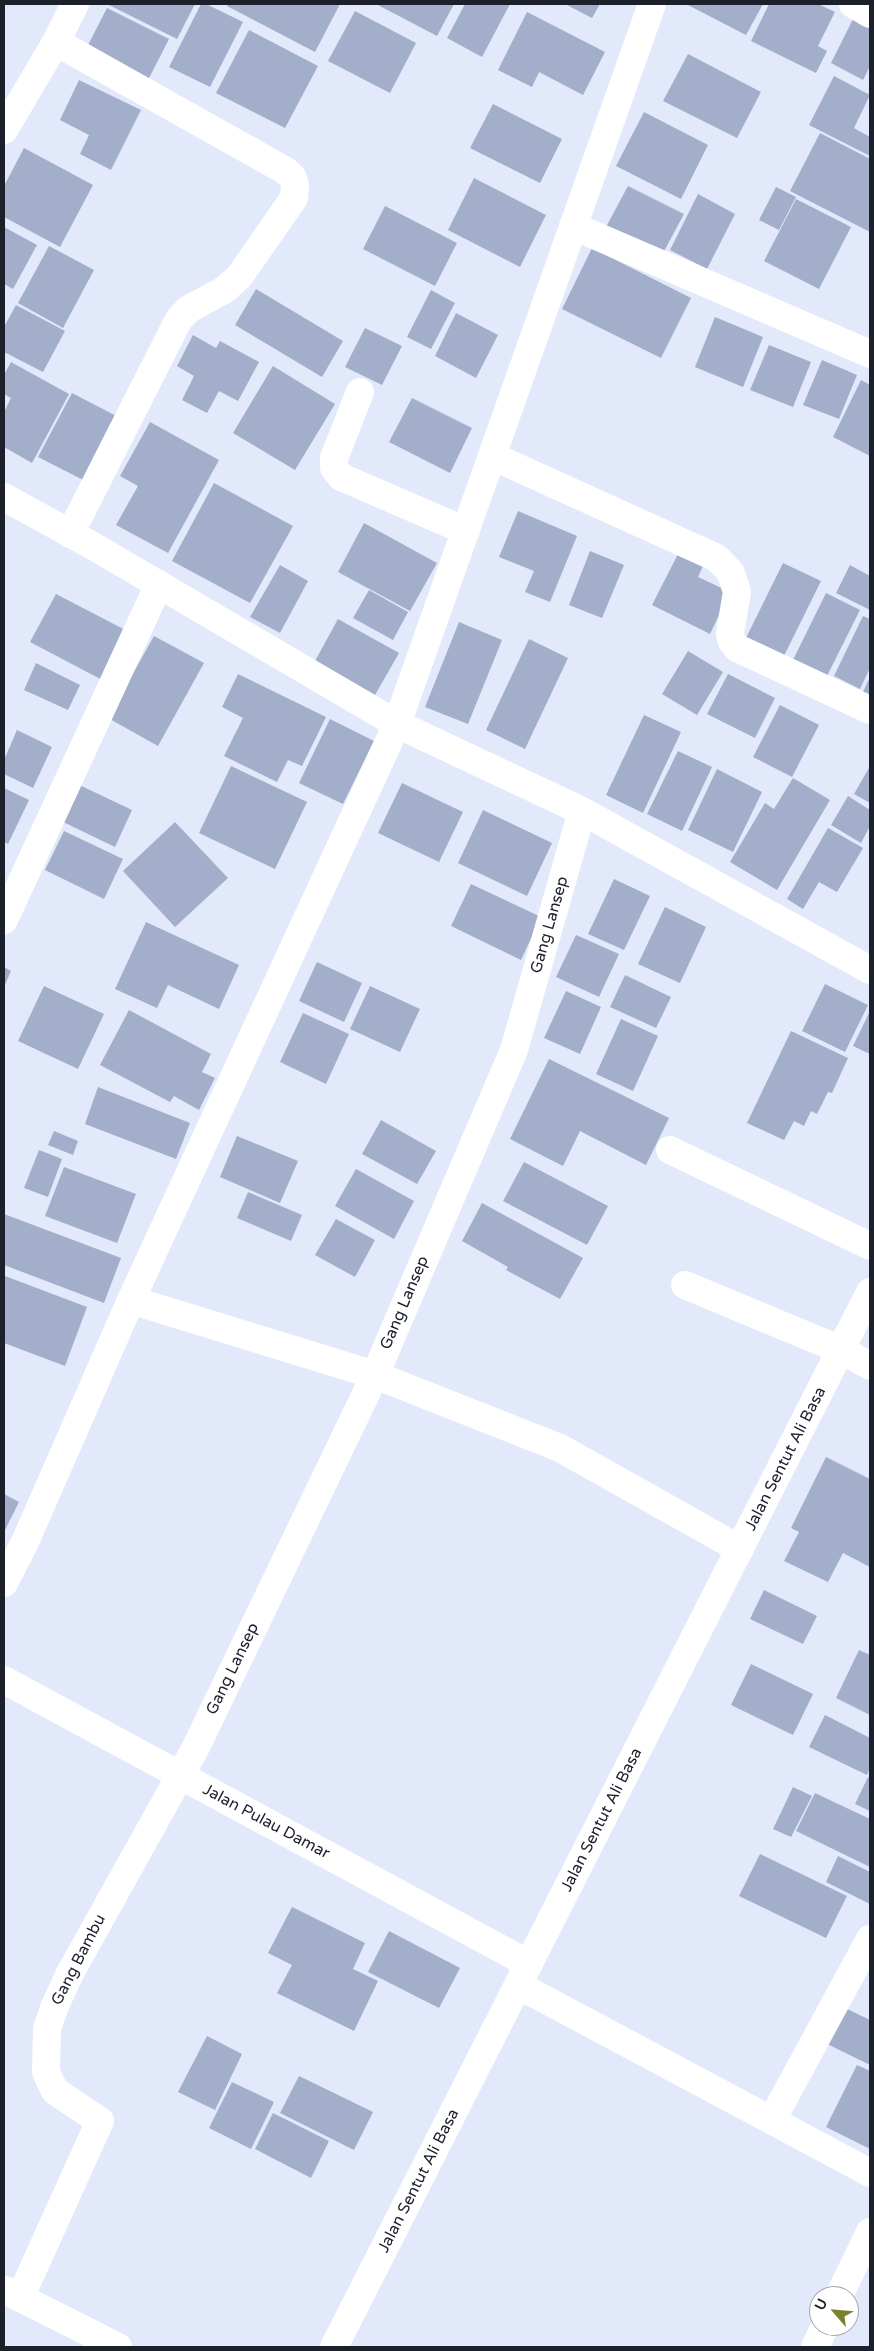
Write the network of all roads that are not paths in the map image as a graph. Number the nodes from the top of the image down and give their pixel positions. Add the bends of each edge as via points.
1 (652, 4) edge
2 (853, 4) edge
3 (72, 5) edge
4 (870, 14) edge
5 (56, 42) junction
6 (4, 130) edge
7 (574, 226) junction
8 (870, 354) edge
9 (360, 392) dead end
10 (492, 456) junction
11 (4, 498) edge
12 (466, 531) junction
13 (70, 534) junction
14 (159, 584) junction
15 (870, 710) edge
16 (397, 724) junction
17 (582, 811) junction
18 (4, 920) edge
19 (870, 970) edge
20 (670, 1150) dead end
21 (870, 1246) edge
22 (684, 1285) dead end
23 (870, 1292) edge
24 (131, 1300) junction
25 (841, 1350) junction
26 (870, 1366) edge
27 (374, 1374) junction
28 (740, 1549) junction
29 (4, 1583) edge
30 (4, 1680) edge
31 (180, 1775) junction
32 (870, 1939) edge
33 (524, 1974) junction
34 (772, 2120) junction
35 (870, 2173) edge
36 (870, 2232) edge
37 (844, 2286) edge
38 (12, 2294) edge
39 (118, 2347) edge
40 (334, 2347) edge

1 - 7 street
2 - 4 street
3 - 5 street
5 - 6 street
5 - 13 street via 286,170 295,185 294,198 239,277 179,319
7 - 8 street
7 - 10 street
9 - 12 street via 334,458 334,468 341,477
10 - 12 street
10 - 15 street via 717,558 731,573 737,592 730,633 737,648
11 - 13 street
12 - 16 street
13 - 14 street
14 - 16 street
14 - 18 street
16 - 17 street
16 - 24 street
17 - 19 street
17 - 27 street, Gang Lansep via 514,1050
20 - 21 street
22 - 25 street
23 - 25 street, Jalan Sentut Ali Basa
24 - 27 street
24 - 29 street
25 - 26 street
25 - 28 street, Jalan Sentut Ali Basa
27 - 28 street via 560,1448
27 - 31 street, Gang Lansep
28 - 33 street, Jalan Sentut Ali Basa
30 - 31 street, Jalan Pulau Damar
31 - 33 street, Jalan Pulau Damar
31 - 38 street, Gang Bambu via 69,1974 47,2029 46,2072 55,2091 100,2121
32 - 34 street
33 - 34 street, Jalan Pulau Damar
33 - 40 street, Jalan Sentut Ali Basa
34 - 35 street, Jalan Pulau Damar
36 - 37 street
38 - 39 street

